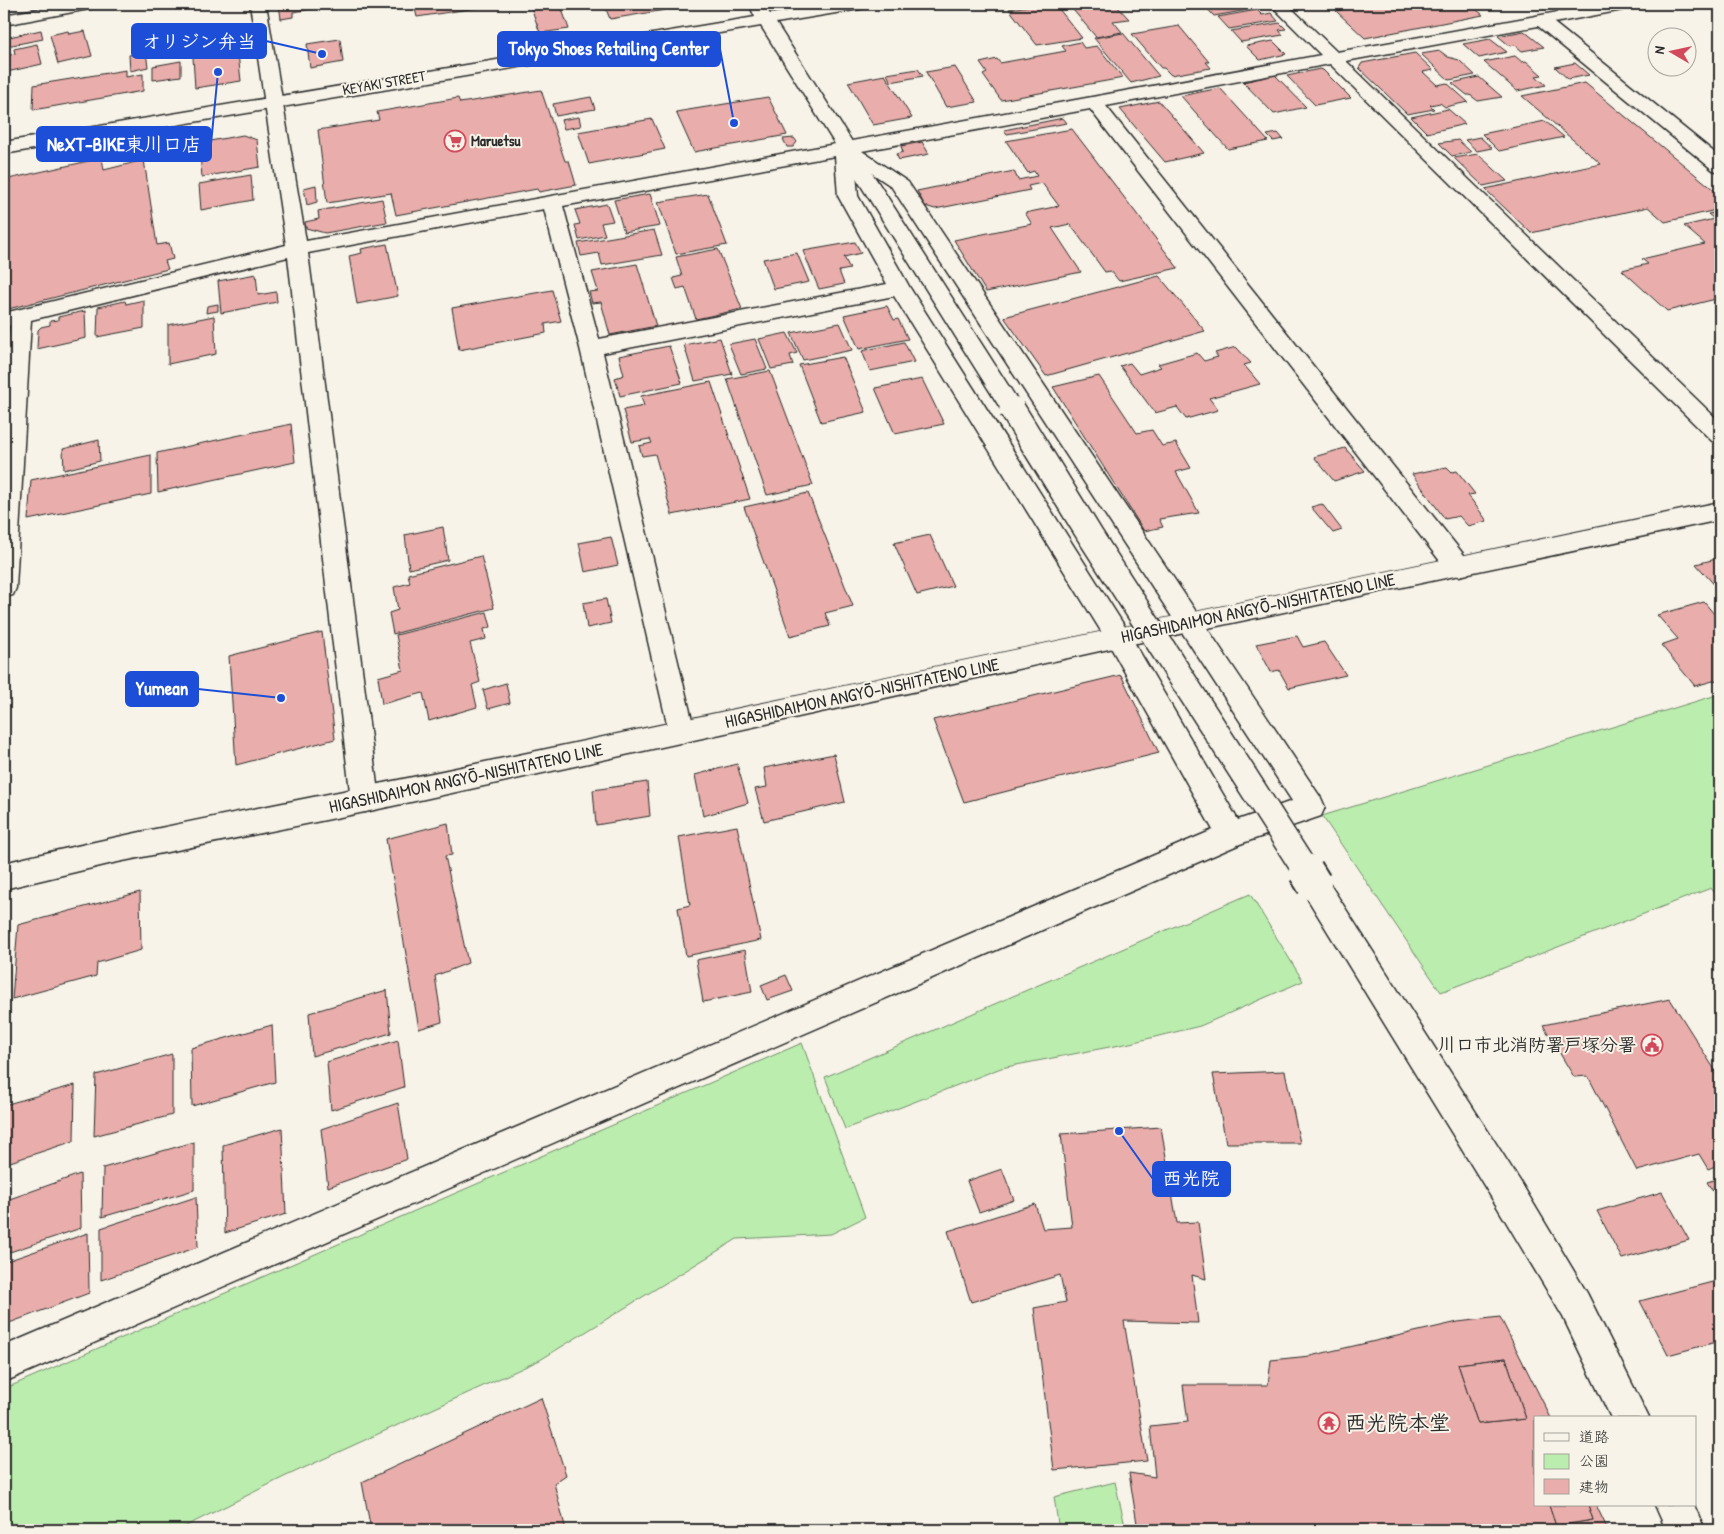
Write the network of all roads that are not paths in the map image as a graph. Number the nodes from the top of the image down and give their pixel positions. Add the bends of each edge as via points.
1 (89, 4) edge
2 (258, 4) edge
3 (755, 4) edge
4 (860, 4) edge
5 (1278, 4) edge
6 (1628, 4) edge
7 (24, 10) edge
8 (4, 20) edge
9 (764, 20) junction
10 (1541, 20) junction
11 (1333, 58) junction
12 (1093, 100) junction
13 (273, 102) junction
14 (844, 147) junction
15 (4, 148) edge
16 (1720, 166) edge
17 (552, 203) junction
18 (297, 248) junction
19 (900, 288) junction
20 (12, 318) edge
21 (591, 348) junction
22 (1720, 435) edge
23 (1720, 511) edge
24 (1459, 567) junction
25 (4, 588) edge
26 (1189, 623) junction
27 (1118, 637) junction
28 (682, 732) junction
29 (365, 800) junction
30 (1231, 834) junction
31 (4, 876) edge
32 (4, 1364) edge
33 (1630, 1416) edge
34 (1674, 1506) edge
35 (1686, 1530) edge

1 - 7 street
2 - 13 street
3 - 9 street
4 - 9 street, KEYAKI STREET
5 - 11 street
6 - 10 street
7 - 8 street
9 - 13 street, KEYAKI STREET
9 - 14 street
10 - 11 street
10 - 16 street
11 - 12 street
11 - 22 street
12 - 14 street
12 - 24 street
13 - 15 street, KEYAKI STREET
13 - 18 street
14 - 17 street
14 - 19 street via 848,196
14 - 26 street via 898,182
14 - 33 street, bridge via 1508,1193 1575,1305
17 - 18 street
17 - 21 street
18 - 20 street
18 - 29 street
19 - 21 street
19 - 27 street
20 - 25 street
21 - 28 street
23 - 24 street, HIGASHIDAIMON ANGYŌ-NISHITATENO LINE
24 - 26 street, HIGASHIDAIMON ANGYŌ-NISHITATENO LINE
26 - 27 street, HIGASHIDAIMON ANGYŌ-NISHITATENO LINE
26 - 30 street via 1311,806
27 - 28 street, HIGASHIDAIMON ANGYŌ-NISHITATENO LINE
27 - 30 street
28 - 29 street, HIGASHIDAIMON ANGYŌ-NISHITATENO LINE
29 - 31 street, HIGASHIDAIMON ANGYŌ-NISHITATENO LINE via 113,850
30 - 32 street
34 - 35 street

